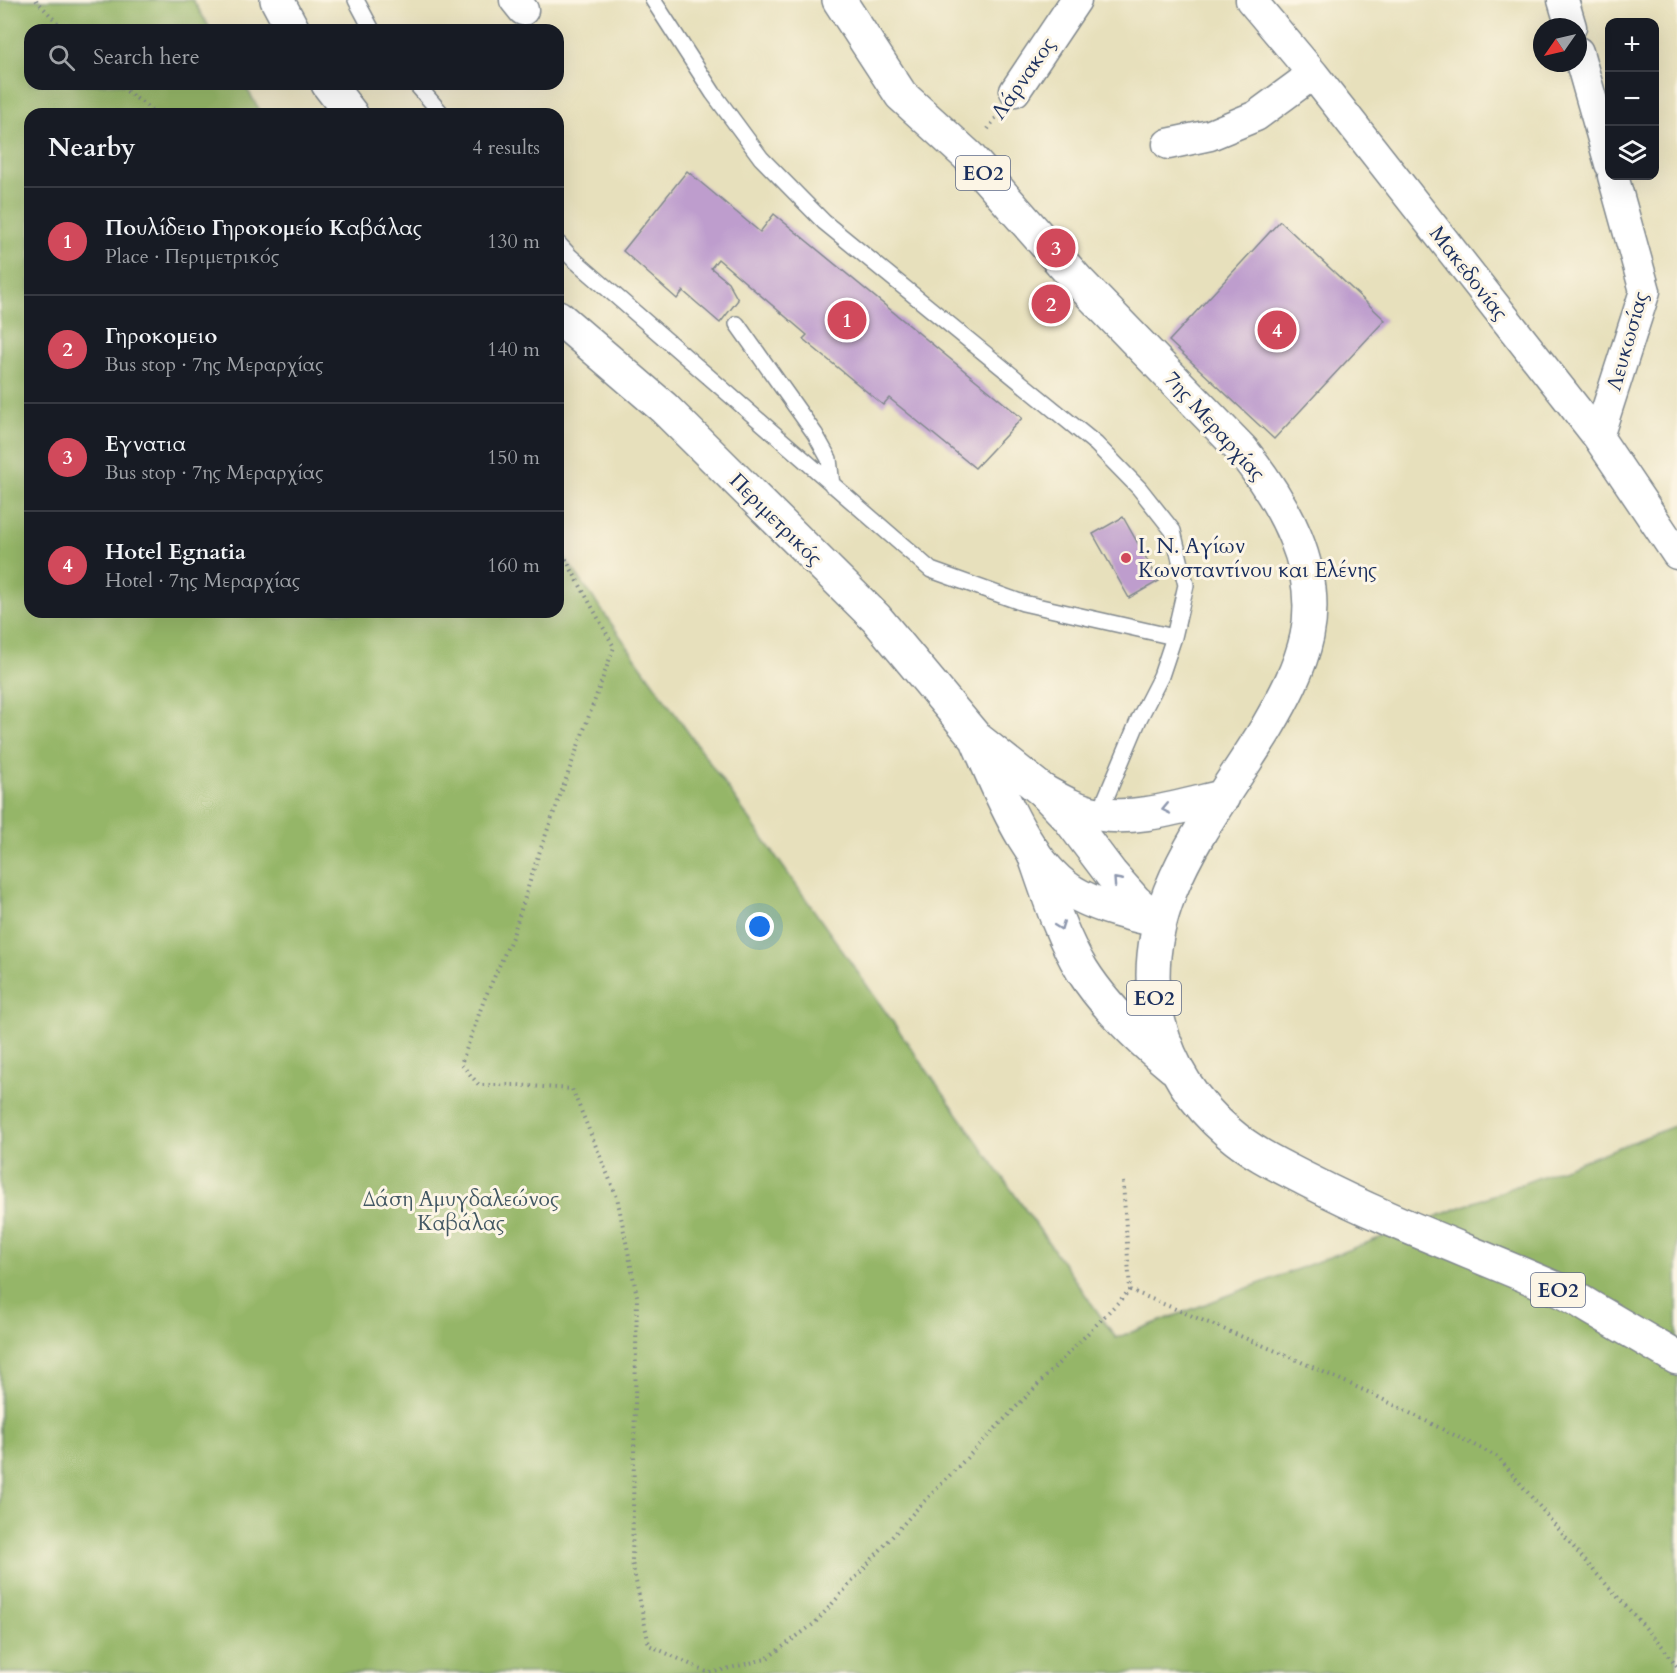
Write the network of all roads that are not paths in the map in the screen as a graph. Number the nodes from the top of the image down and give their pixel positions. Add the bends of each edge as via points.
1 (277, 0) edge
2 (356, 0) edge
3 (652, 0) edge
4 (839, 0) edge
5 (1076, 0) edge
6 (1251, 0) edge
7 (1563, 0) edge
8 (1568, 18) edge
9 (290, 24) edge
10 (369, 24) edge
11 (1584, 72) edge
12 (1313, 74) junction
13 (333, 90) edge
14 (421, 90) edge
15 (1015, 91) road end
16 (346, 108) edge
17 (437, 108) edge
18 (1168, 144) dead end
19 (1605, 146) edge
20 (1614, 180) edge
21 (564, 249) edge
22 (564, 321) edge
23 (737, 324) dead end
24 (1598, 437) junction
25 (832, 485) junction
26 (1677, 554) edge
27 (1174, 637) junction
28 (976, 738) junction
29 (1043, 791) junction
30 (1223, 797) junction
31 (1099, 814) junction
32 (1033, 851) junction
33 (1159, 921) junction
34 (1177, 1071) junction
35 (1677, 1358) edge

1 - 9 main road
2 - 10 lane
3 - 27 lane via 761,158 824,222 1096,444 1146,497 1173,531 1186,585
4 - 30 main road, 7ης Μεραρχίας / ΕΟ2 via 902,95 968,156 1077,280 1242,450 1271,489 1295,534 1309,600 1307,635 1284,699
5 - 15 street, Λάρνακος
6 - 12 street, Μακεδονίας
7 - 8 street
11 - 19 street
12 - 18 street via 1256,116 1210,135
12 - 24 street, Μακεδονίας
13 - 16 main road
14 - 17 lane
20 - 24 street, Λευκωσίας via 1645,291
21 - 25 lane
22 - 28 main road, Περιμετρικός via 664,408 876,618
23 - 25 lane via 815,434 829,459
24 - 26 street, Μακεδονίας
25 - 27 lane via 931,570 1023,603
27 - 31 lane via 1161,676
28 - 29 main road, Περιμετρικός
28 - 32 main road, Περιμετρικός via 1011,817
29 - 31 main road via 1071,806
33 -> 29 main road, Περιμετρικός via 1135,901
30 -> 31 main road via 1158,811
30 - 33 main road, 7ης Μεραρχίας / ΕΟ2 via 1197,836
32 - 33 main road, Περιμετρικός via 1078,895 1106,908
32 -> 34 main road via 1064,936 1082,970 1108,1006
33 - 34 main road, 7ης Μεραρχίας / ΕΟ2 via 1152,973 1155,1008
34 - 35 main road, 7ης Μεραρχίας / ΕΟ2 via 1202,1107 1232,1136 1280,1166 1343,1199 1565,1293

